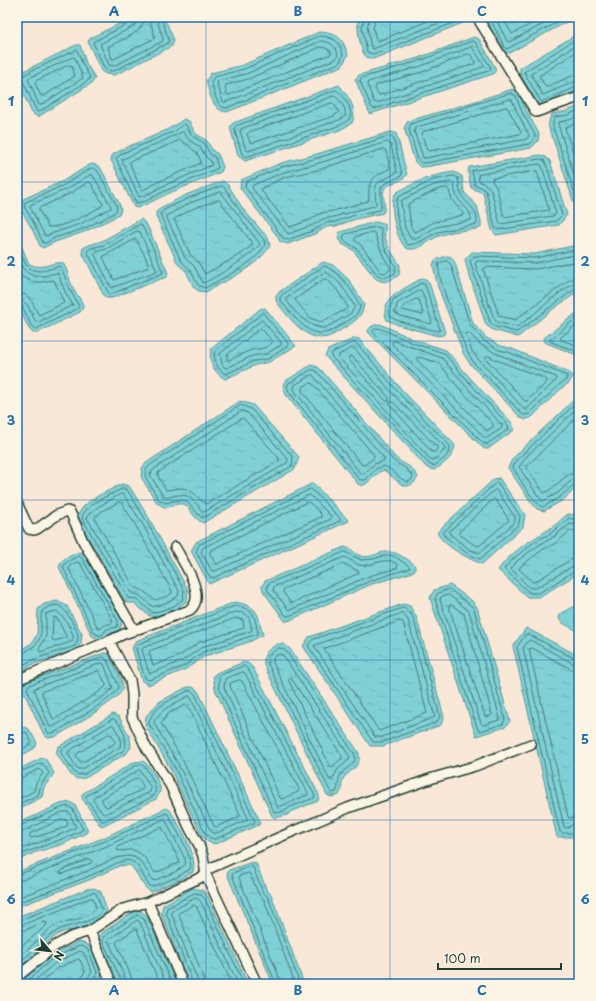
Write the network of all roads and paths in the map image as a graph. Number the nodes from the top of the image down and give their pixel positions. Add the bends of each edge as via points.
1 (478, 17) edge
2 (579, 98) edge
3 (17, 503) edge
4 (174, 547) dead end
5 (134, 630) junction
6 (109, 641) junction
7 (17, 680) edge
8 (531, 744) dead end
9 (206, 873) junction
10 (148, 902) junction
11 (90, 931) junction
12 (17, 977) edge
13 (109, 984) edge
14 (183, 984) edge
15 (257, 984) edge

1 - 2 street via 536,112
3 - 5 street via 29,529 34,530 66,510 70,512 84,543
4 - 5 street via 196,589 195,605 190,610
5 - 6 street
6 - 7 street
6 - 9 street via 130,680 132,717 146,747 170,785 199,845
8 - 9 street via 475,766 354,806 280,836
9 - 10 street
9 - 15 street
10 - 11 street via 124,909
10 - 14 street
11 - 12 street via 55,946
11 - 13 street via 111,982

